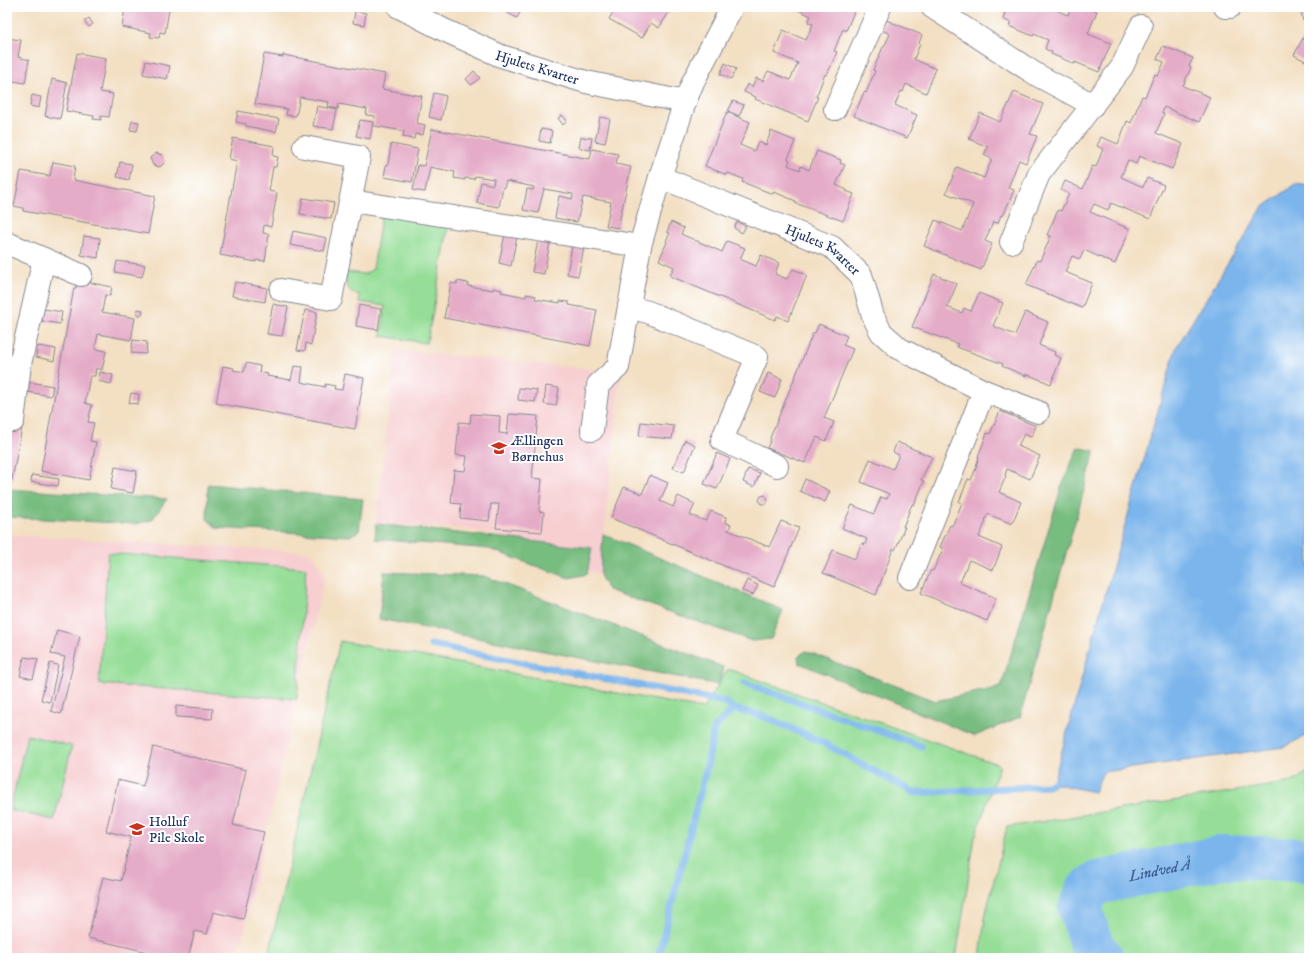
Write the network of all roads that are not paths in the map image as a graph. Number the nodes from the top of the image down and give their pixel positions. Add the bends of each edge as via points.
1 (399, 7) edge
2 (732, 7) edge
3 (880, 7) edge
4 (932, 7) edge
5 (1225, 7) edge
6 (1230, 7) edge
7 (1141, 26) dead end
8 (685, 102) junction
9 (1093, 104) junction
10 (836, 109) dead end
11 (304, 147) dead end
12 (660, 177) junction
13 (351, 202) junction
14 (1011, 242) dead end
15 (7, 243) edge
16 (640, 246) junction
17 (44, 259) junction
18 (81, 275) dead end
19 (281, 290) dead end
20 (629, 307) junction
21 (14, 364) edge
22 (984, 391) junction
23 (1038, 412) dead end
24 (13, 421) dead end
25 (592, 430) dead end
26 (777, 466) dead end
27 (910, 578) dead end

1 - 8 street, Hjulets Kvarter via 501,56 586,82
2 - 8 street
3 - 10 street
4 - 9 street via 1037,75
5 - 6 street
7 - 9 street via 1122,67
8 - 12 street
9 - 14 street via 1039,174
11 - 13 street via 359,157
12 - 16 street
12 - 22 street, Hjulets Kvarter via 832,246 861,275 873,316 881,332 900,349
13 - 16 street
13 - 19 street via 331,299
15 - 17 street
16 - 20 street
17 - 18 street
17 - 21 street
20 - 25 street via 618,367 598,385
20 - 26 street via 648,312 757,357 722,440
21 - 24 street
22 - 23 street, Hjulets Kvarter
22 - 27 street

